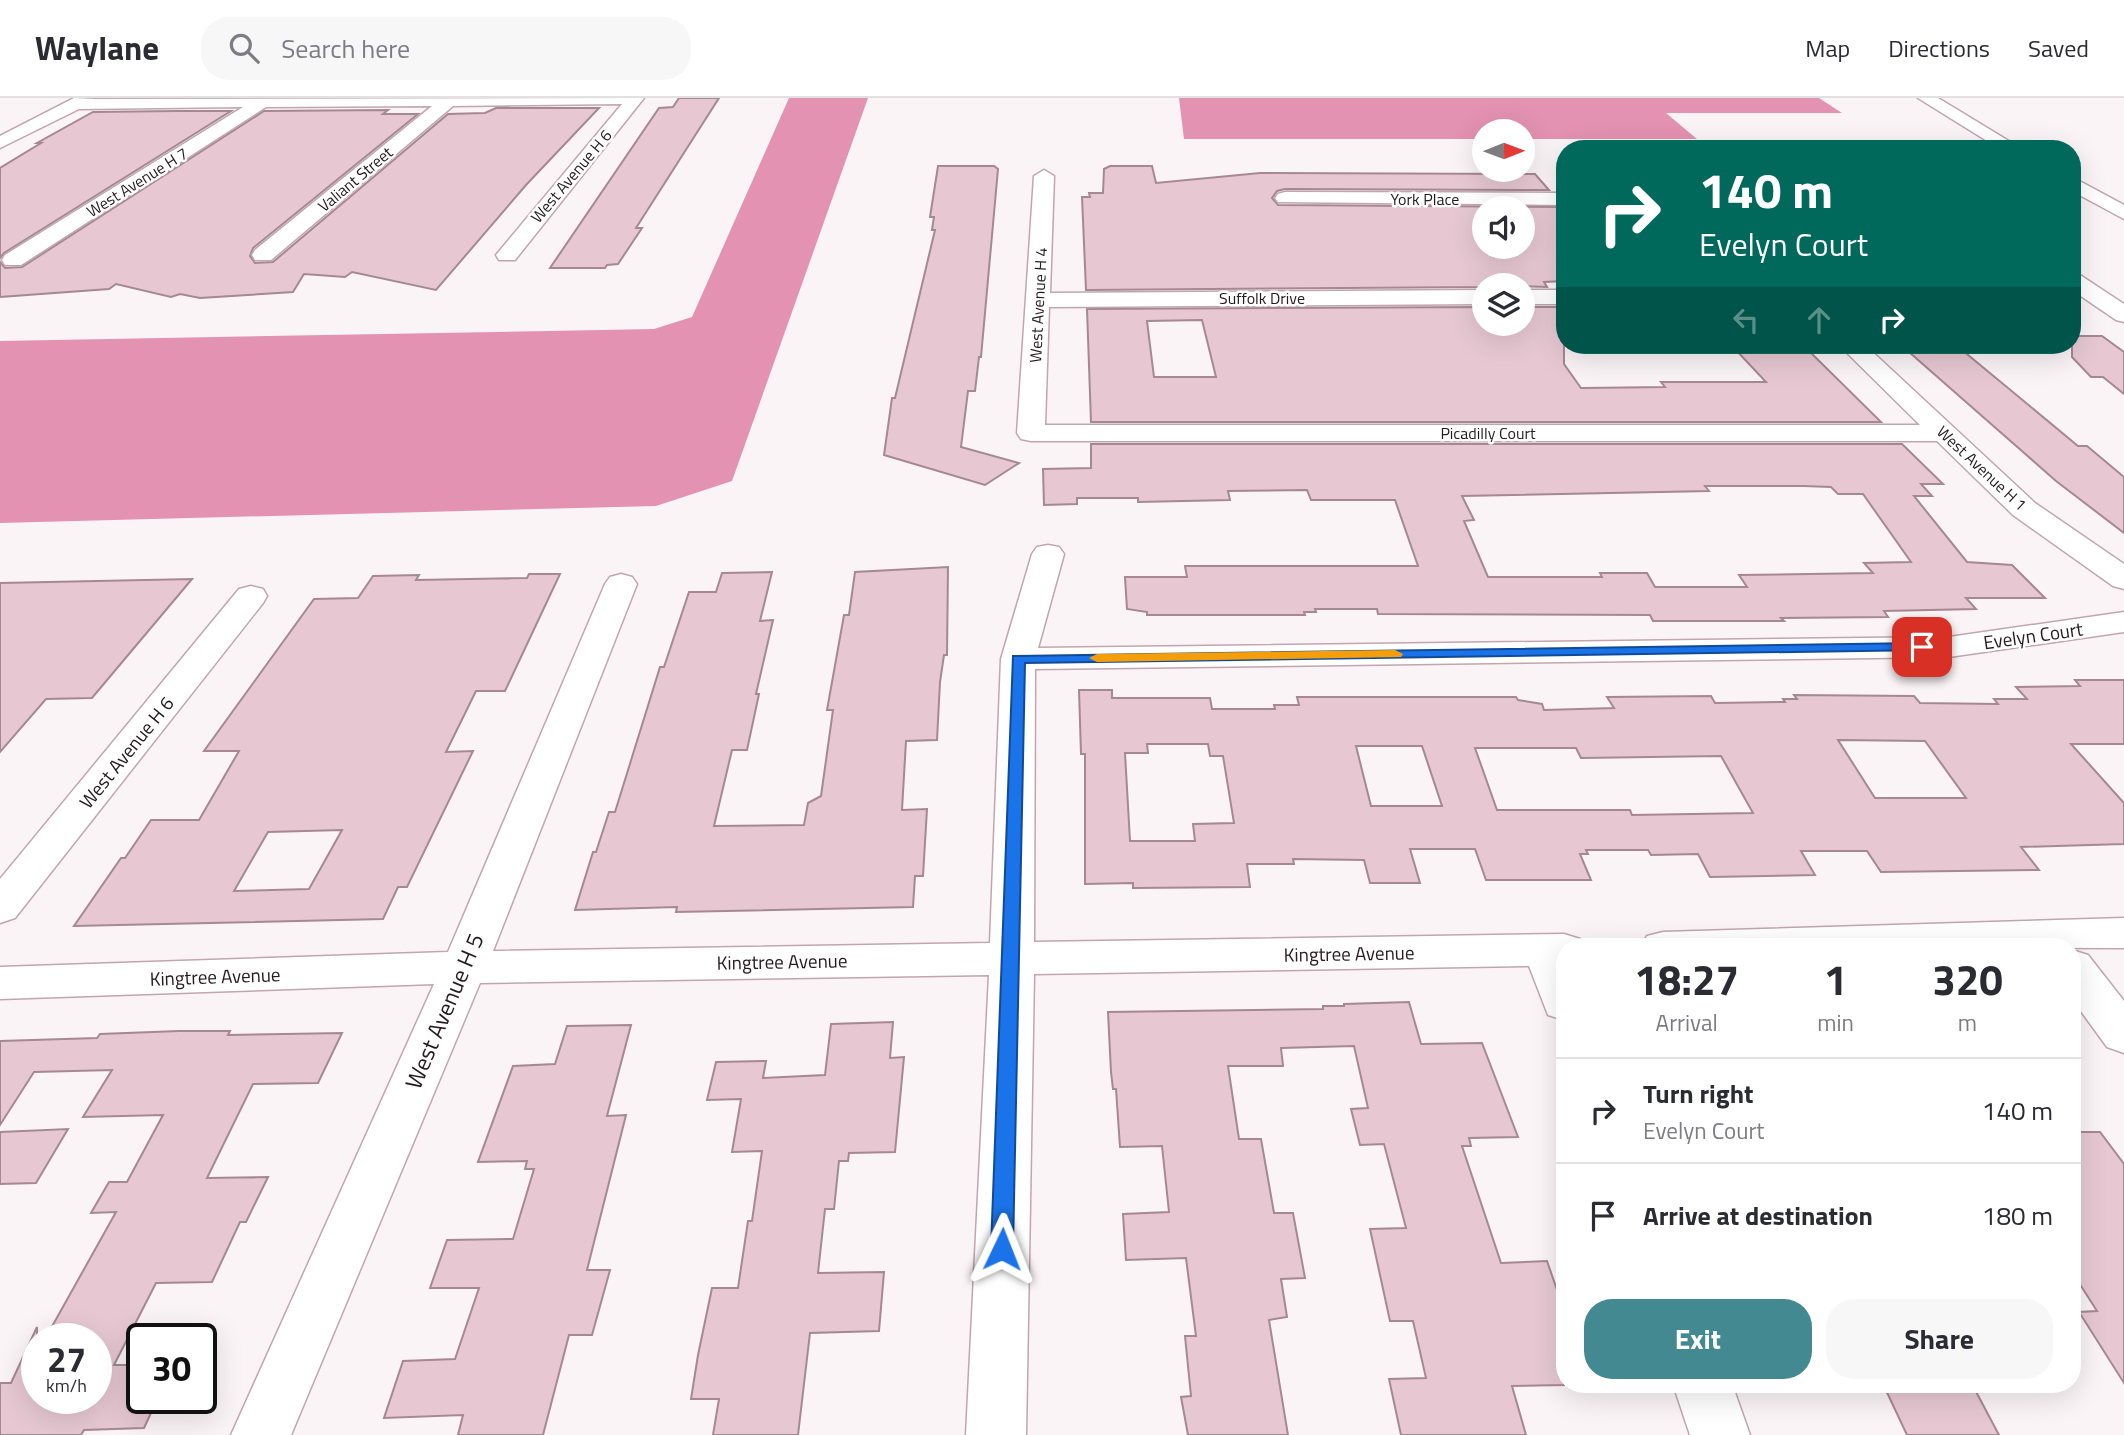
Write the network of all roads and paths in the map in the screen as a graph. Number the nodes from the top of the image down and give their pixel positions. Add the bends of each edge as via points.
1 (1926, 98) edge
2 (636, 99) edge
3 (82, 101) edge
4 (447, 102) junction
5 (260, 104) junction
6 (1998, 140) edge
7 (0, 144) edge
8 (1044, 176) dead end
9 (2081, 188) edge
10 (1285, 198) dead end
11 (1556, 199) edge
12 (2124, 213) edge
13 (263, 255) dead end
14 (507, 255) dead end
15 (13, 260) dead end
16 (2081, 286) edge
17 (2124, 295) edge
18 (2095, 296) junction
19 (1472, 297) edge
20 (1535, 297) edge
21 (1556, 297) edge
22 (1040, 300) junction
23 (2124, 315) edge
24 (1861, 354) edge
25 (1031, 433) joint
26 (1945, 433) junction
27 (1048, 554) dead end
28 (2124, 579) edge
29 (621, 584) dead end
30 (251, 596) dead end
31 (2124, 622) edge
32 (1018, 659) junction
33 (0, 908) edge
34 (2124, 933) edge
35 (2081, 944) edge
36 (1555, 950) edge
37 (1012, 957) junction
38 (464, 967) junction
39 (2081, 977) edge
40 (0, 983) edge
41 (2124, 1035) edge
42 (1705, 1393) edge
43 (261, 1435) edge
44 (996, 1435) edge
45 (1720, 1435) edge

1 - 6 street
2 - 4 street
2 - 14 street, West Avenue H 6
3 - 5 street
3 - 7 street
4 - 5 street
4 - 13 street, Valiant Street
5 - 15 street, West Avenue H 7
8 - 22 street, West Avenue H 4
9 - 12 street
10 - 11 street, York Place
16 - 18 street
17 - 18 street
18 - 23 street
19 - 22 street, Suffolk Drive
20 - 21 street
22 - 25 street, West Avenue H 4
24 - 26 street, West Avenue H 1
25 - 26 street, Picadilly Court
26 - 28 street, West Avenue H 1 via 2024,509
27 - 32 street
29 - 38 street, West Avenue H 5
30 - 33 street, West Avenue H 6
31 - 32 street, Evelyn Court via 1949,647
32 - 37 street
34 - 35 street
36 - 37 street, Kingtree Avenue
37 - 38 street, Kingtree Avenue
37 - 44 street
38 - 40 street, Kingtree Avenue
38 - 43 street, West Avenue H 5
39 - 41 street
42 - 45 street

